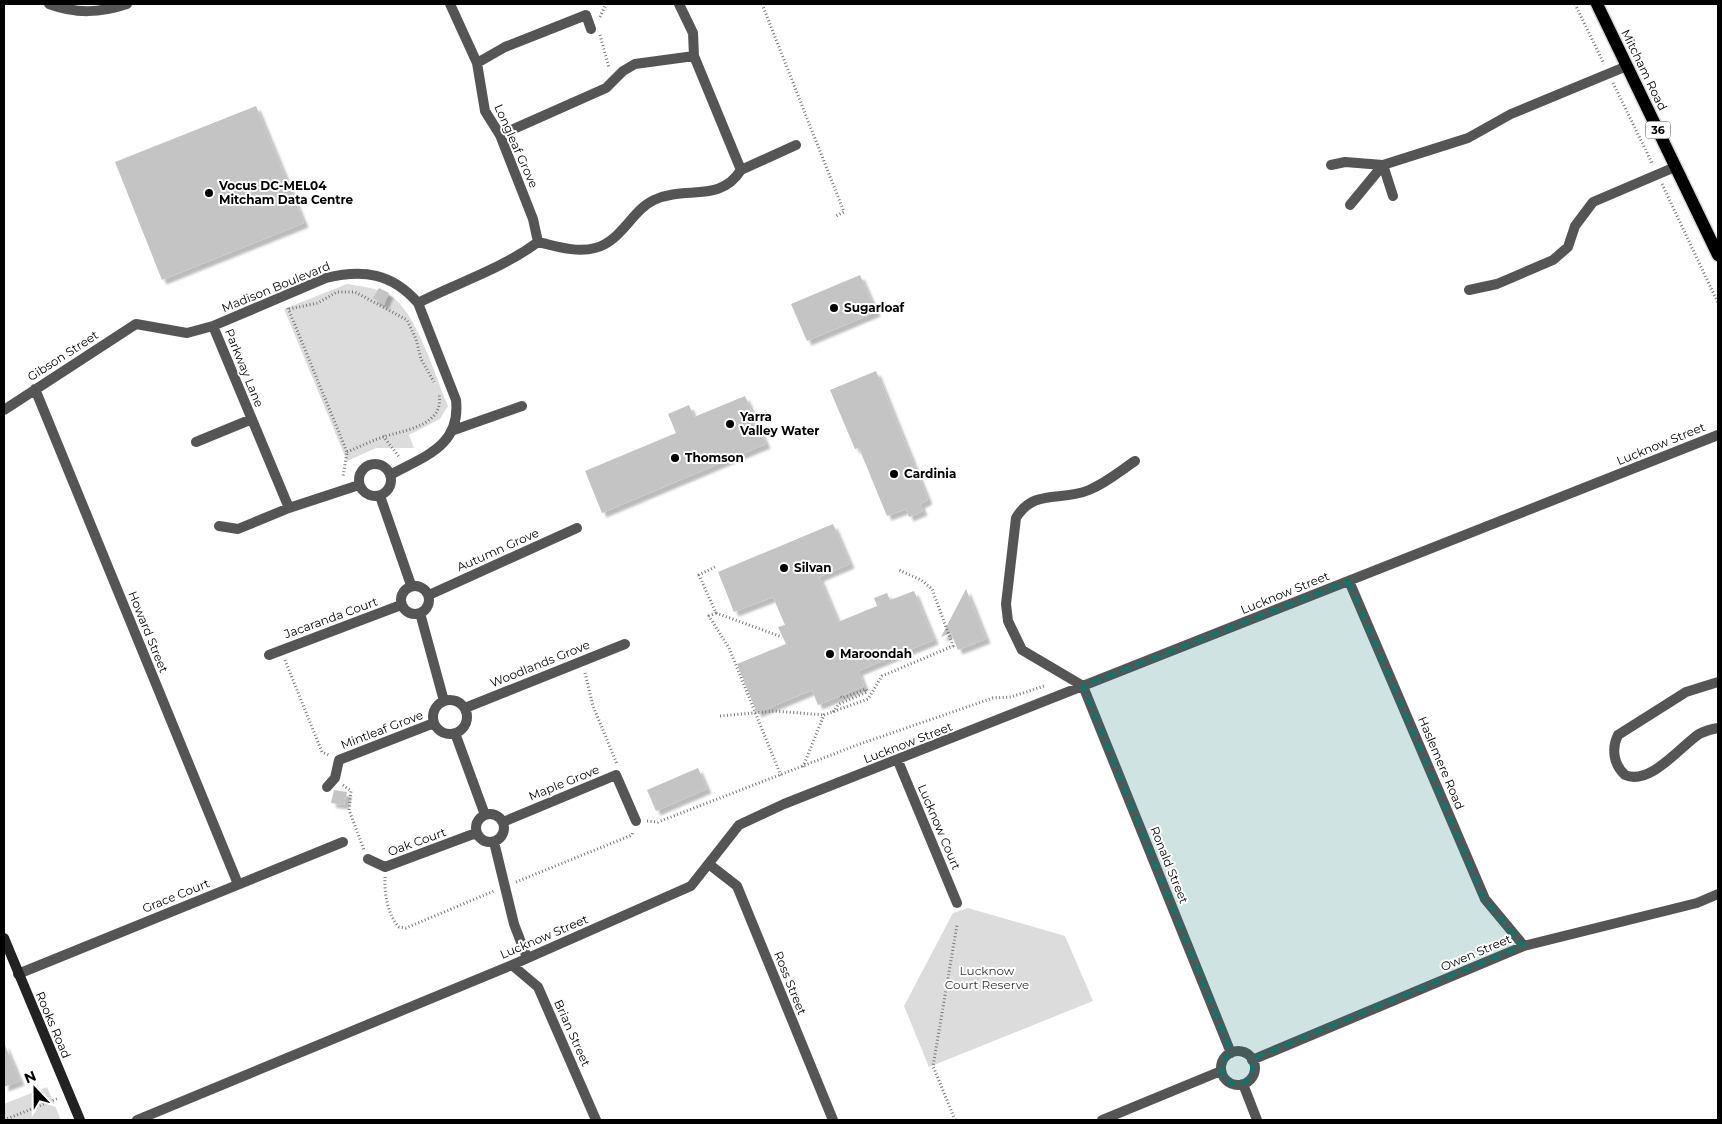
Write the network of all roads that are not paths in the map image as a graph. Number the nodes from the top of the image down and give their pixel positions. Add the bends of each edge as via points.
1 (50, 4) edge
2 (127, 4) edge
3 (450, 4) edge
4 (679, 4) edge
5 (1597, 4) edge
6 (595, 27) road end
7 (694, 56) junction
8 (477, 63) junction
9 (1627, 66) junction
10 (500, 135) junction
11 (796, 145) dead end
12 (1331, 165) dead end
13 (1383, 165) junction
14 (1675, 167) junction
15 (741, 170) junction
16 (1393, 196) dead end
17 (1350, 204) dead end
18 (538, 242) junction
19 (1718, 256) edge
20 (1468, 290) dead end
21 (418, 303) junction
22 (136, 324) joint
23 (213, 326) junction
24 (35, 389) junction
25 (522, 406) dead end
26 (4, 410) edge
27 (252, 419) junction
28 (454, 430) junction
29 (1718, 435) edge
30 (196, 442) dead end
31 (1135, 460) dead end
32 (390, 475) junction
33 (359, 485) junction
34 (380, 496) junction
35 (288, 508) junction
36 (219, 526) dead end
37 (577, 528) dead end
38 (1349, 582) junction
39 (411, 586) junction
40 (429, 595) junction
41 (401, 605) junction
42 (420, 613) junction
43 (624, 644) dead end
44 (269, 655) dead end
45 (1718, 682) edge
46 (1083, 686) junction
47 (444, 701) junction
48 (465, 708) junction
49 (434, 723) junction
50 (1718, 728) edge
51 (454, 733) junction
52 (898, 761) junction
53 (327, 787) dead end
54 (485, 815) junction
55 (636, 821) road end
56 (503, 822) junction
57 (476, 833) junction
58 (343, 842) dead end
59 (494, 842) junction
60 (368, 860) road end
61 (710, 865) junction
62 (238, 884) junction
63 (1718, 894) edge
64 (957, 903) dead end
65 (4, 938) edge
66 (1524, 946) junction
67 (527, 958) junction
68 (512, 965) junction
69 (18, 974) junction
70 (1231, 1053) junction
71 (1252, 1060) junction
72 (1221, 1071) junction
73 (1243, 1084) junction
74 (80, 1120) edge
75 (137, 1120) edge
76 (596, 1120) edge
77 (833, 1120) edge
78 (1102, 1120) edge
79 (1257, 1120) edge

1 - 2 street via 65,10 88,12
3 - 8 street, Longleaf Grove
4 - 7 street via 693,33
5 - 9 main road, Mitcham Road / 36
6 - 8 street via 586,14 505,47
7 - 10 street via 635,64 606,88
7 - 15 street
8 - 10 street, Longleaf Grove via 485,111
9 - 13 street via 1511,114 1468,138
9 - 14 main road, Mitcham Road / 36
10 - 18 street, Longleaf Grove via 533,219
11 - 15 street
12 - 13 street via 1345,162
13 - 16 street
13 - 17 street
14 - 19 main road, Mitcham Road / 36
14 - 20 street via 1593,202 1574,226 1568,247 1553,260 1497,284
15 - 18 street via 724,188 672,193 652,201 608,242 596,248 576,250
18 - 21 street via 505,264
21 - 23 street, Madison Boulevard via 388,280 364,273 346,274 326,278
21 - 28 street, Madison Boulevard via 456,400 458,416
22 - 23 street, Madison Boulevard via 187,333
22 - 24 street, Gibson Street
23 - 27 street, Parkway Lane
24 - 26 street, Gibson Street
24 - 62 street, Howard Street
25 - 28 street
27 - 30 street, Parkway Lane
27 - 35 street, Parkway Lane
28 - 32 street via 443,445
29 - 38 street, Lucknow Street
31 - 46 street via 1106,482 1089,490 1034,500 1023,506 1016,518 1006,604 1008,621 1022,650
32 - 33 street via 382,465 369,465 360,473
32 - 34 street via 390,488
33 - 34 street via 367,495
33 - 35 street
34 - 39 street
35 - 36 street via 238,529
37 - 40 street, Autumn Grove
38 - 46 street, Lucknow Street
38 - 66 street, Haslemere Road via 1485,899
39 - 40 street via 422,587
39 - 41 street via 402,593
40 - 42 street via 428,606
41 - 42 street via 409,613
41 - 44 street, Jacaranda Court
42 - 47 street
43 - 48 street, Woodlands Grove
45 - 50 street via 1686,692 1618,735 1614,742 1617,764 1625,776 1638,776 1669,760 1700,734
46 - 52 street, Lucknow Street
46 - 70 street, Ronald Street
47 - 48 street via 455,700
47 - 49 street via 434,712
48 - 51 street via 467,720
49 - 51 street via 443,732
49 - 53 street, Mintleaf Grove via 339,760 335,778
51 - 54 street
52 - 61 street, Lucknow Street via 792,801 739,826
52 - 64 street, Lucknow Court
54 - 56 street via 496,815
54 - 57 street via 476,822
55 - 56 street, Maple Grove via 616,775
56 - 59 street via 504,831
57 - 59 street via 485,842
57 - 60 street, Oak Court via 385,867
58 - 62 street, Grace Court
59 - 67 street via 514,924
61 - 67 street, Lucknow Street via 691,886
61 - 77 street, Ross Street via 737,886
62 - 69 street, Grace Court
63 - 66 street, Owen Street via 1697,903
65 - 69 street, Rooks Road
66 - 71 street, Owen Street
67 - 68 street, Lucknow Street
68 - 75 street, Lucknow Street
68 - 76 street, Brian Street via 538,987
69 - 74 street, Rooks Road
70 - 71 street via 1243,1052
70 - 72 street via 1223,1060
71 - 73 street via 1252,1077
72 - 73 street via 1227,1081
72 - 78 street
73 - 79 street

